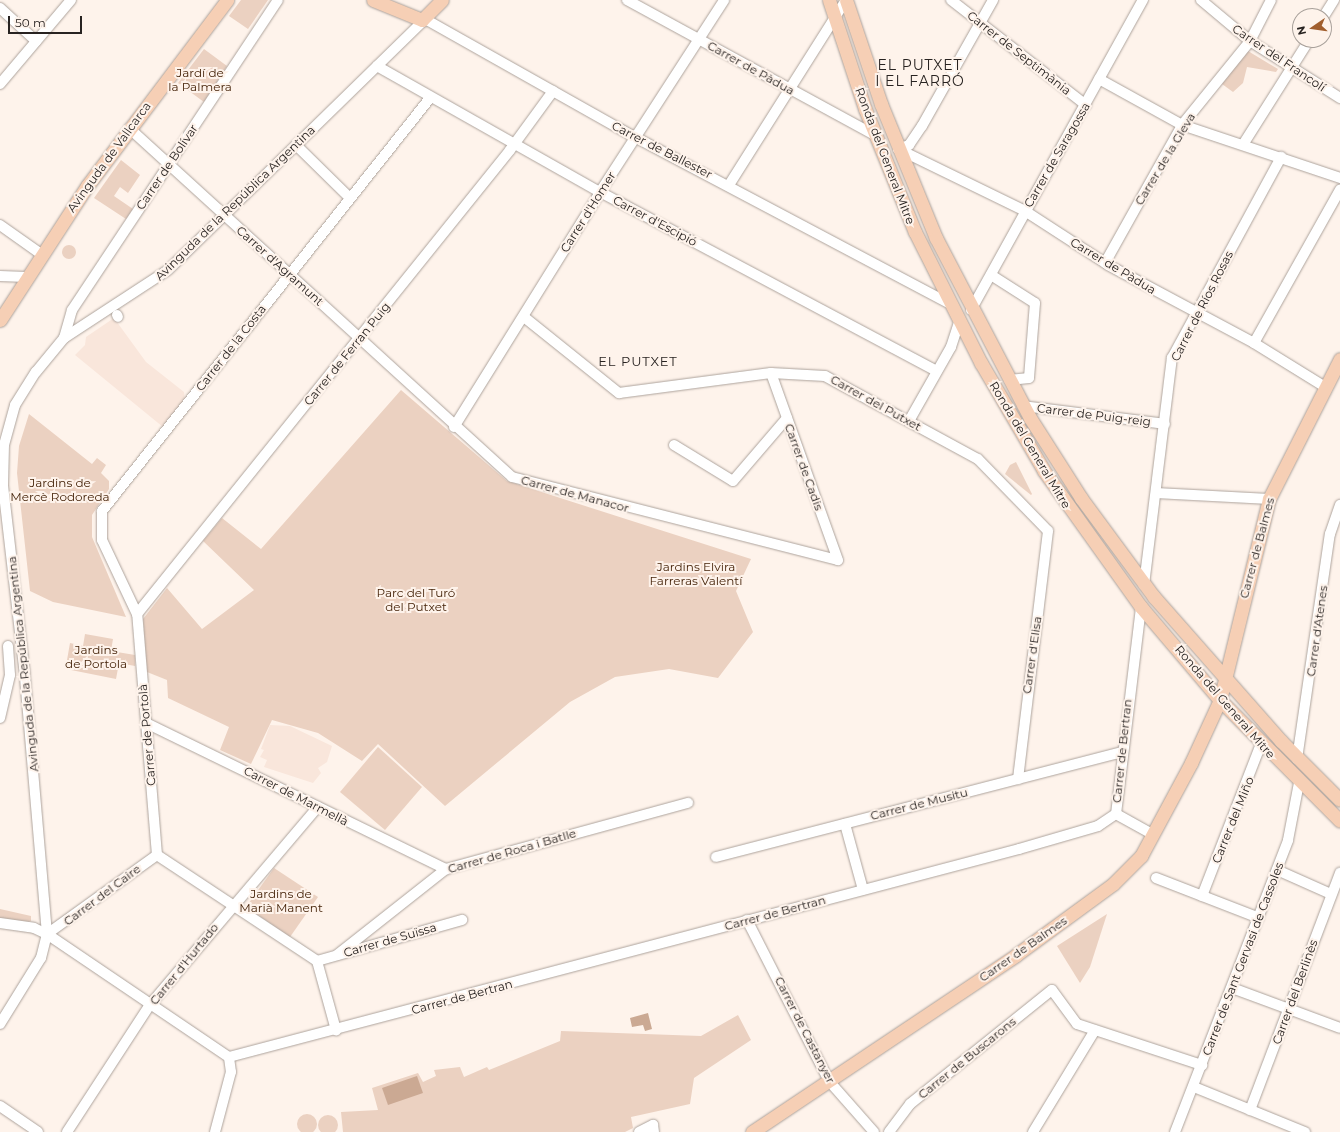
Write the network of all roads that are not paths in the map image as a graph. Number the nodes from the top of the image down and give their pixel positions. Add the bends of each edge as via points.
1 (70, 0) edge
2 (227, 0) edge
3 (278, 0) edge
4 (373, 0) edge
5 (442, 0) edge
6 (627, 0) edge
7 (724, 0) edge
8 (829, 0) edge
9 (846, 0) edge
10 (951, 0) edge
11 (993, 0) edge
12 (1143, 0) edge
13 (1201, 0) edge
14 (1271, 0) edge
15 (0, 8) edge
16 (835, 18) junction
17 (425, 19) junction
18 (981, 23) junction
19 (700, 40) junction
20 (36, 41) junction
21 (1250, 41) junction
22 (1304, 48) edge
23 (377, 66) junction
24 (1291, 68) junction
25 (1099, 79) junction
26 (0, 84) edge
27 (553, 91) junction
28 (792, 91) junction
29 (430, 98) junction
30 (1340, 98) edge
31 (1086, 105) junction
32 (1182, 125) junction
33 (129, 128) junction
34 (875, 135) junction
35 (635, 137) junction
36 (1244, 143) junction
37 (296, 145) junction
38 (515, 145) junction
39 (898, 149) junction
40 (1281, 157) junction
41 (169, 165) junction
42 (1340, 178) edge
43 (729, 185) junction
44 (1340, 190) edge
45 (600, 192) junction
46 (350, 198) junction
47 (1025, 211) junction
48 (224, 215) junction
49 (0, 225) edge
50 (41, 254) junction
51 (1105, 263) junction
52 (290, 274) junction
53 (991, 275) junction
54 (0, 276) edge
55 (26, 277) junction
56 (950, 304) junction
57 (972, 310) junction
58 (1196, 314) junction
59 (524, 317) junction
60 (0, 320) edge
61 (959, 322) junction
62 (64, 338) junction
63 (360, 338) junction
64 (1254, 343) junction
65 (1340, 359) edge
66 (936, 371) junction
67 (771, 373) junction
68 (1009, 380) junction
69 (1327, 388) junction
70 (1024, 406) junction
71 (787, 418) junction
72 (909, 421) junction
73 (1165, 424) junction
74 (454, 427) junction
75 (674, 445) dead end
76 (1156, 493) junction
77 (1269, 499) junction
78 (1340, 505) edge
79 (1048, 531) joint
80 (838, 560) joint
81 (1144, 585) junction
82 (1141, 607) junction
83 (137, 614) junction
84 (21, 644) junction
85 (4, 646) edge
86 (1225, 680) junction
87 (1220, 700) junction
88 (0, 718) edge
89 (146, 723) junction
90 (1261, 744) junction
91 (1122, 752) junction
92 (1297, 759) junction
93 (1018, 779) junction
94 (1299, 783) junction
95 (1340, 800) edge
96 (688, 803) dead end
97 (318, 807) junction
98 (1116, 814) junction
99 (1340, 821) edge
100 (845, 824) junction
101 (1154, 835) junction
102 (157, 855) junction
103 (716, 857) dead end
104 (446, 869) junction
105 (1277, 870) junction
106 (1340, 873) edge
107 (1156, 878) dead end
108 (863, 890) junction
109 (1331, 894) junction
110 (1202, 896) junction
111 (231, 906) junction
112 (1259, 918) junction
113 (462, 920) dead end
114 (747, 920) junction
115 (0, 923) edge
116 (47, 934) junction
117 (337, 955) junction
118 (318, 961) junction
119 (1232, 988) junction
120 (149, 1006) junction
121 (1289, 1009) junction
122 (0, 1024) edge
123 (1340, 1028) edge
124 (336, 1030) junction
125 (1095, 1030) junction
126 (229, 1057) junction
127 (1202, 1065) junction
128 (829, 1081) junction
129 (1194, 1087) junction
130 (0, 1106) edge
131 (1250, 1110) junction
132 (654, 1129) edge
133 (38, 1132) edge
134 (67, 1132) edge
135 (214, 1132) edge
136 (639, 1132) edge
137 (752, 1132) edge
138 (874, 1132) edge
139 (889, 1132) edge
140 (1033, 1132) edge
141 (1175, 1132) edge
142 (1305, 1132) edge

1 - 20 street
2 - 33 main road, Avinguda de Vallcarca
3 - 41 street, Carrer de Bolívar
4 - 17 main road, Carrer de Ballester via 416,19
5 - 17 main road, Avinguda de la República Argentina
6 - 19 street, Carrer de Pàdua
7 - 19 street, Carrer d'Homer
8 - 16 main road, Ronda del General Mitre
9 - 16 street
9 - 39 main road, Ronda del General Mitre
10 - 18 street, Carrer de Septimània
11 - 18 street
12 - 25 street, Carrer de Saragossa
13 - 21 street, Carrer del Francolí
14 - 21 street, Carrer de la Gleva
15 - 20 street
16 - 28 street
16 - 34 main road, Ronda del General Mitre
17 - 23 street, Avinguda de la República Argentina
17 - 27 street, Carrer de Ballester
18 - 31 street, Carrer de Septimània
18 - 39 street via 909,145
19 - 28 street, Carrer de Pàdua
19 - 35 street, Carrer d'Homer
20 - 26 street
21 - 24 street, Carrer del Francolí
21 - 32 street, Carrer de la Gleva
22 - 24 street
23 - 29 street, Carrer d'Escipió
23 - 37 street, Avinguda de la República Argentina
24 - 30 street, Carrer del Francolí
24 - 36 street
25 - 31 street, Carrer de Saragossa
25 - 32 street
27 - 35 street, Carrer de Ballester
27 - 38 street, Carrer de Ferran Puig
28 - 34 street, Carrer de Pàdua
28 - 43 street
29 - 38 street, Carrer d'Escipió
29 - 46 street, Carrer de la Costa
31 - 47 street, Carrer de Saragossa
32 - 36 street
32 - 51 street, Carrer de la Gleva
33 - 41 street, Carrer d'Agramunt
33 - 50 main road, Avinguda de Vallcarca
34 - 39 main road
34 - 56 main road, Ronda del General Mitre via 915,232
35 - 43 street, Carrer de Ballester
35 - 45 street, Carrer d'Homer
36 - 40 street
37 - 46 street
37 - 48 street, Avinguda de la República Argentina
38 - 45 street, Carrer d'Escipió
38 - 63 street, Carrer de Ferran Puig
39 - 47 street, Carrer de Pàdua
39 - 57 main road, Ronda del General Mitre
40 - 42 street
40 - 58 street, Carrer de Ríos Rosas
41 - 48 street, Carrer d'Agramunt
41 - 62 street, Carrer de Bolívar via 70,315
43 - 56 street, Carrer de Ballester
44 - 64 street
45 - 59 street, Carrer d'Homer
45 - 66 street, Carrer d'Escipió
46 - 52 street, Carrer de la Costa
47 - 51 street, Carrer de Pàdua
47 - 53 street, Carrer de Saragossa
48 - 52 street, Carrer d'Agramunt
48 - 62 street, Avinguda de la República Argentina via 157,278
49 - 50 street
50 - 55 main road, Avinguda de Vallcarca
51 - 58 street, Carrer de Pàdua
52 - 63 street, Carrer d'Agramunt
52 - 83 street, Carrer de la Costa via 102,511 102,540
53 - 57 street, Carrer de Saragossa
53 - 68 street via 1035,303 1029,378
54 - 55 street
55 - 60 main road, Avinguda de Vallcarca
56 - 61 main road, Ronda del General Mitre
57 - 68 main road, Ronda del General Mitre
58 - 64 street, Carrer de Pàdua
58 - 73 street, Carrer de Ríos Rosas via 1172,358
59 - 67 street, Carrer del Putxet via 620,393
59 - 74 street, Carrer d'Homer
61 - 66 street via 951,347
61 - 82 main road, Ronda del General Mitre via 1044,471
62 - 84 street, Avinguda de la República Argentina via 19,398 4,445 3,485
63 - 74 street, Carrer de Manacor
63 - 83 street, Carrer de Ferran Puig
64 - 69 street, Carrer de Pàdua
65 - 69 main road, Carrer de Balmes
66 - 72 street
67 - 71 street, Carrer de Cadis
67 - 72 street, Carrer del Putxet via 825,376
68 - 70 main road, Ronda del General Mitre
69 - 77 main road, Carrer de Balmes
70 - 73 street, Carrer de Puig-reig
70 - 81 main road, Ronda del General Mitre via 1081,498
71 - 75 street via 733,481
71 - 80 street, Carrer de Cadis
72 - 79 street, Carrer del Putxet via 978,459
73 - 76 street, Carrer de Ríos Rosas
74 - 80 street, Carrer de Manacor via 512,477
76 - 77 street
76 - 81 street, Carrer de Ríos Rosas
77 - 86 main road, Carrer de Balmes
78 - 92 street, Carrer d'Atenes via 1330,534
79 - 93 street, Carrer d'Elisa
81 - 82 main road
81 - 86 main road, Ronda del General Mitre
82 - 87 main road, Ronda del General Mitre
82 - 91 street, Carrer de Bertran
83 - 89 street, Carrer de Portolà
84 - 85 street
84 - 116 street, Avinguda de la República Argentina
85 - 88 street via 10,675
86 - 87 main road, Carrer de Balmes
86 - 92 main road, Ronda del General Mitre
87 - 90 main road, Ronda del General Mitre
87 - 101 main road, Carrer de Balmes
89 - 97 street, Carrer de Marmellà
89 - 102 street, Carrer de Portolà
90 - 94 main road, Ronda del General Mitre
90 - 110 street, Carrer del Miño
91 - 93 street, Carrer de Musitu
91 - 98 street, Carrer de Bertran
92 - 95 main road, Ronda del General Mitre
93 - 100 street, Carrer de Musitu
94 - 99 main road, Ronda del General Mitre
94 - 105 street, Carrer de Sant Gervasi de Cassoles via 1290,836
96 - 104 street, Carrer de Roca i Batlle
97 - 104 street, Carrer de Marmellà
97 - 111 street, Carrer d'Hurtado
98 - 101 street
98 - 108 street, Carrer de Bertran via 1098,826
100 - 103 street, Carrer de Musitu
100 - 108 street
101 - 128 main road, Carrer de Balmes via 1133,865 1090,902
102 - 111 street
102 - 116 street, Carrer del Caire
104 - 117 street, Carrer de Roca i Batlle
105 - 109 street
105 - 112 street, Carrer de Sant Gervasi de Cassoles
106 - 109 street, Carrer del Berlinès
107 - 110 street
108 - 114 street, Carrer de Bertran
109 - 121 street, Carrer del Berlinès
110 - 112 street
111 - 118 street
111 - 120 street, Carrer d'Hurtado
112 - 119 street, Carrer de Sant Gervasi de Cassoles
113 - 117 street, Carrer de Suïssa
114 - 124 street, Carrer de Bertran
114 - 128 street, Carrer de Castanyer
115 - 116 street via 34,928
116 - 120 street
116 - 122 street, Avinguda de la República Argentina via 41,958
117 - 118 street, Carrer de Suïssa
118 - 124 street
119 - 121 street
119 - 127 street, Carrer de Sant Gervasi de Cassoles
120 - 126 street
120 - 134 street, Carrer d'Hurtado
121 - 123 street
121 - 131 street, Carrer del Berlinès
124 - 126 street, Carrer de Bertran
125 - 127 street
125 - 139 street, Carrer de Buscarons via 1076,1022 1052,990 910,1104
125 - 140 street
126 - 135 street via 231,1072
127 - 129 street, Carrer de Sant Gervasi de Cassoles
128 - 137 main road, Carrer de Balmes
128 - 138 street, Carrer de Castanyer
129 - 131 street
129 - 141 street, Carrer de Sant Gervasi de Cassoles
130 - 133 street
131 - 142 street
132 - 136 street

